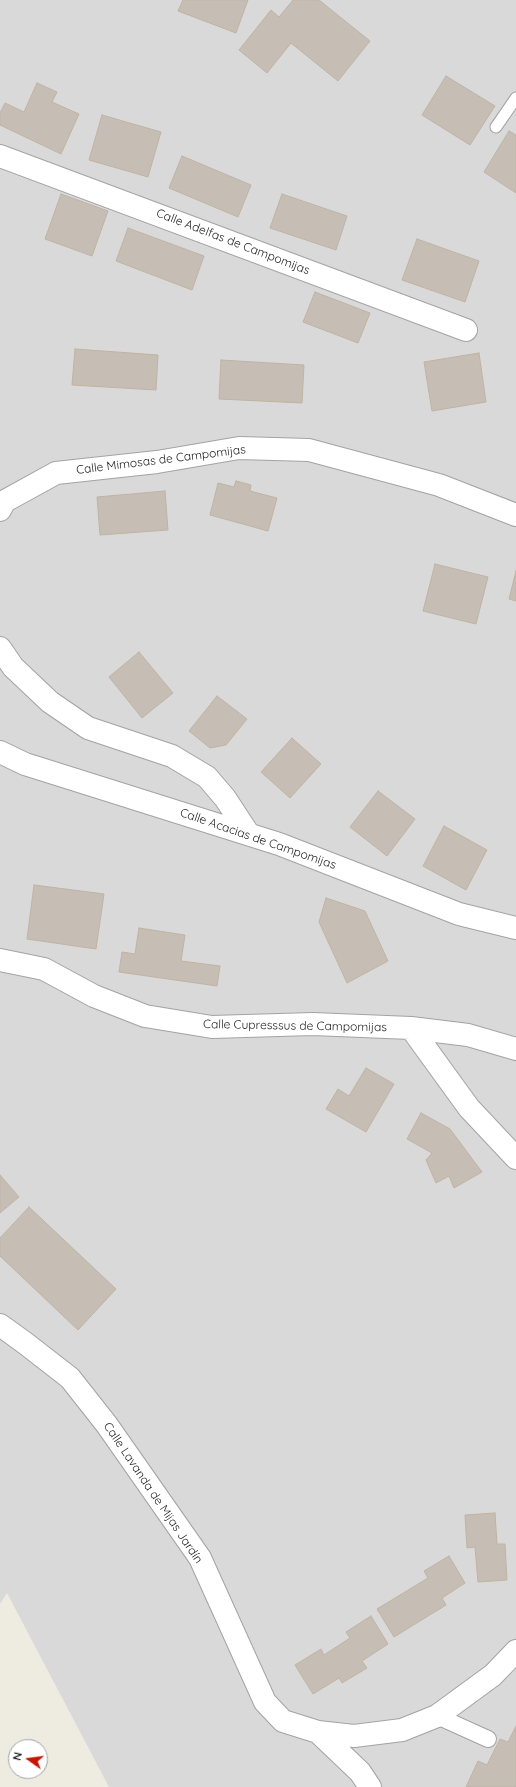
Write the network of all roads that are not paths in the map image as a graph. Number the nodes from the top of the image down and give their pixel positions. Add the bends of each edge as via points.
1 (516, 98) edge
2 (496, 126) dead end
3 (0, 156) edge
4 (466, 330) dead end
5 (0, 510) edge
6 (516, 515) edge
7 (0, 648) edge
8 (0, 752) edge
9 (248, 833) junction
10 (516, 928) edge
11 (0, 960) edge
12 (411, 1028) junction
13 (516, 1049) edge
14 (516, 1158) edge
15 (0, 1325) edge
16 (516, 1651) edge
17 (437, 1716) junction
18 (318, 1732) junction
19 (488, 1738) dead end
20 (370, 1787) edge

1 - 2 lane
3 - 4 street, Calle Adelfas de Campomijas
5 - 6 street, Calle Mimosas de Campomijas via 5,501 56,473 157,462 239,448 310,450 438,484
7 - 9 street via 13,667 50,702 88,728 172,756 207,777
8 - 9 street, Calle Acacias de Campomijas via 25,764
9 - 10 street, Calle Acacias de Campomijas via 459,914
11 - 12 street, Calle Cupresssus de Campomijas via 44,969 94,996 145,1016 212,1027 313,1024
12 - 13 street, Calle Cupresssus de Campomijas via 468,1035
12 - 14 street via 469,1108
15 - 18 street, Calle Lavanda de Mijas Jardín via 70,1378 107,1425 200,1558 265,1702 283,1721
16 - 17 street, Calle Lavanda de Mijas Jardín via 493,1675
17 - 18 street, Calle Lavanda de Mijas Jardín via 402,1730 354,1736
17 - 19 street
18 - 20 street, Calle Lavanda de Mijas Jardín via 360,1772

